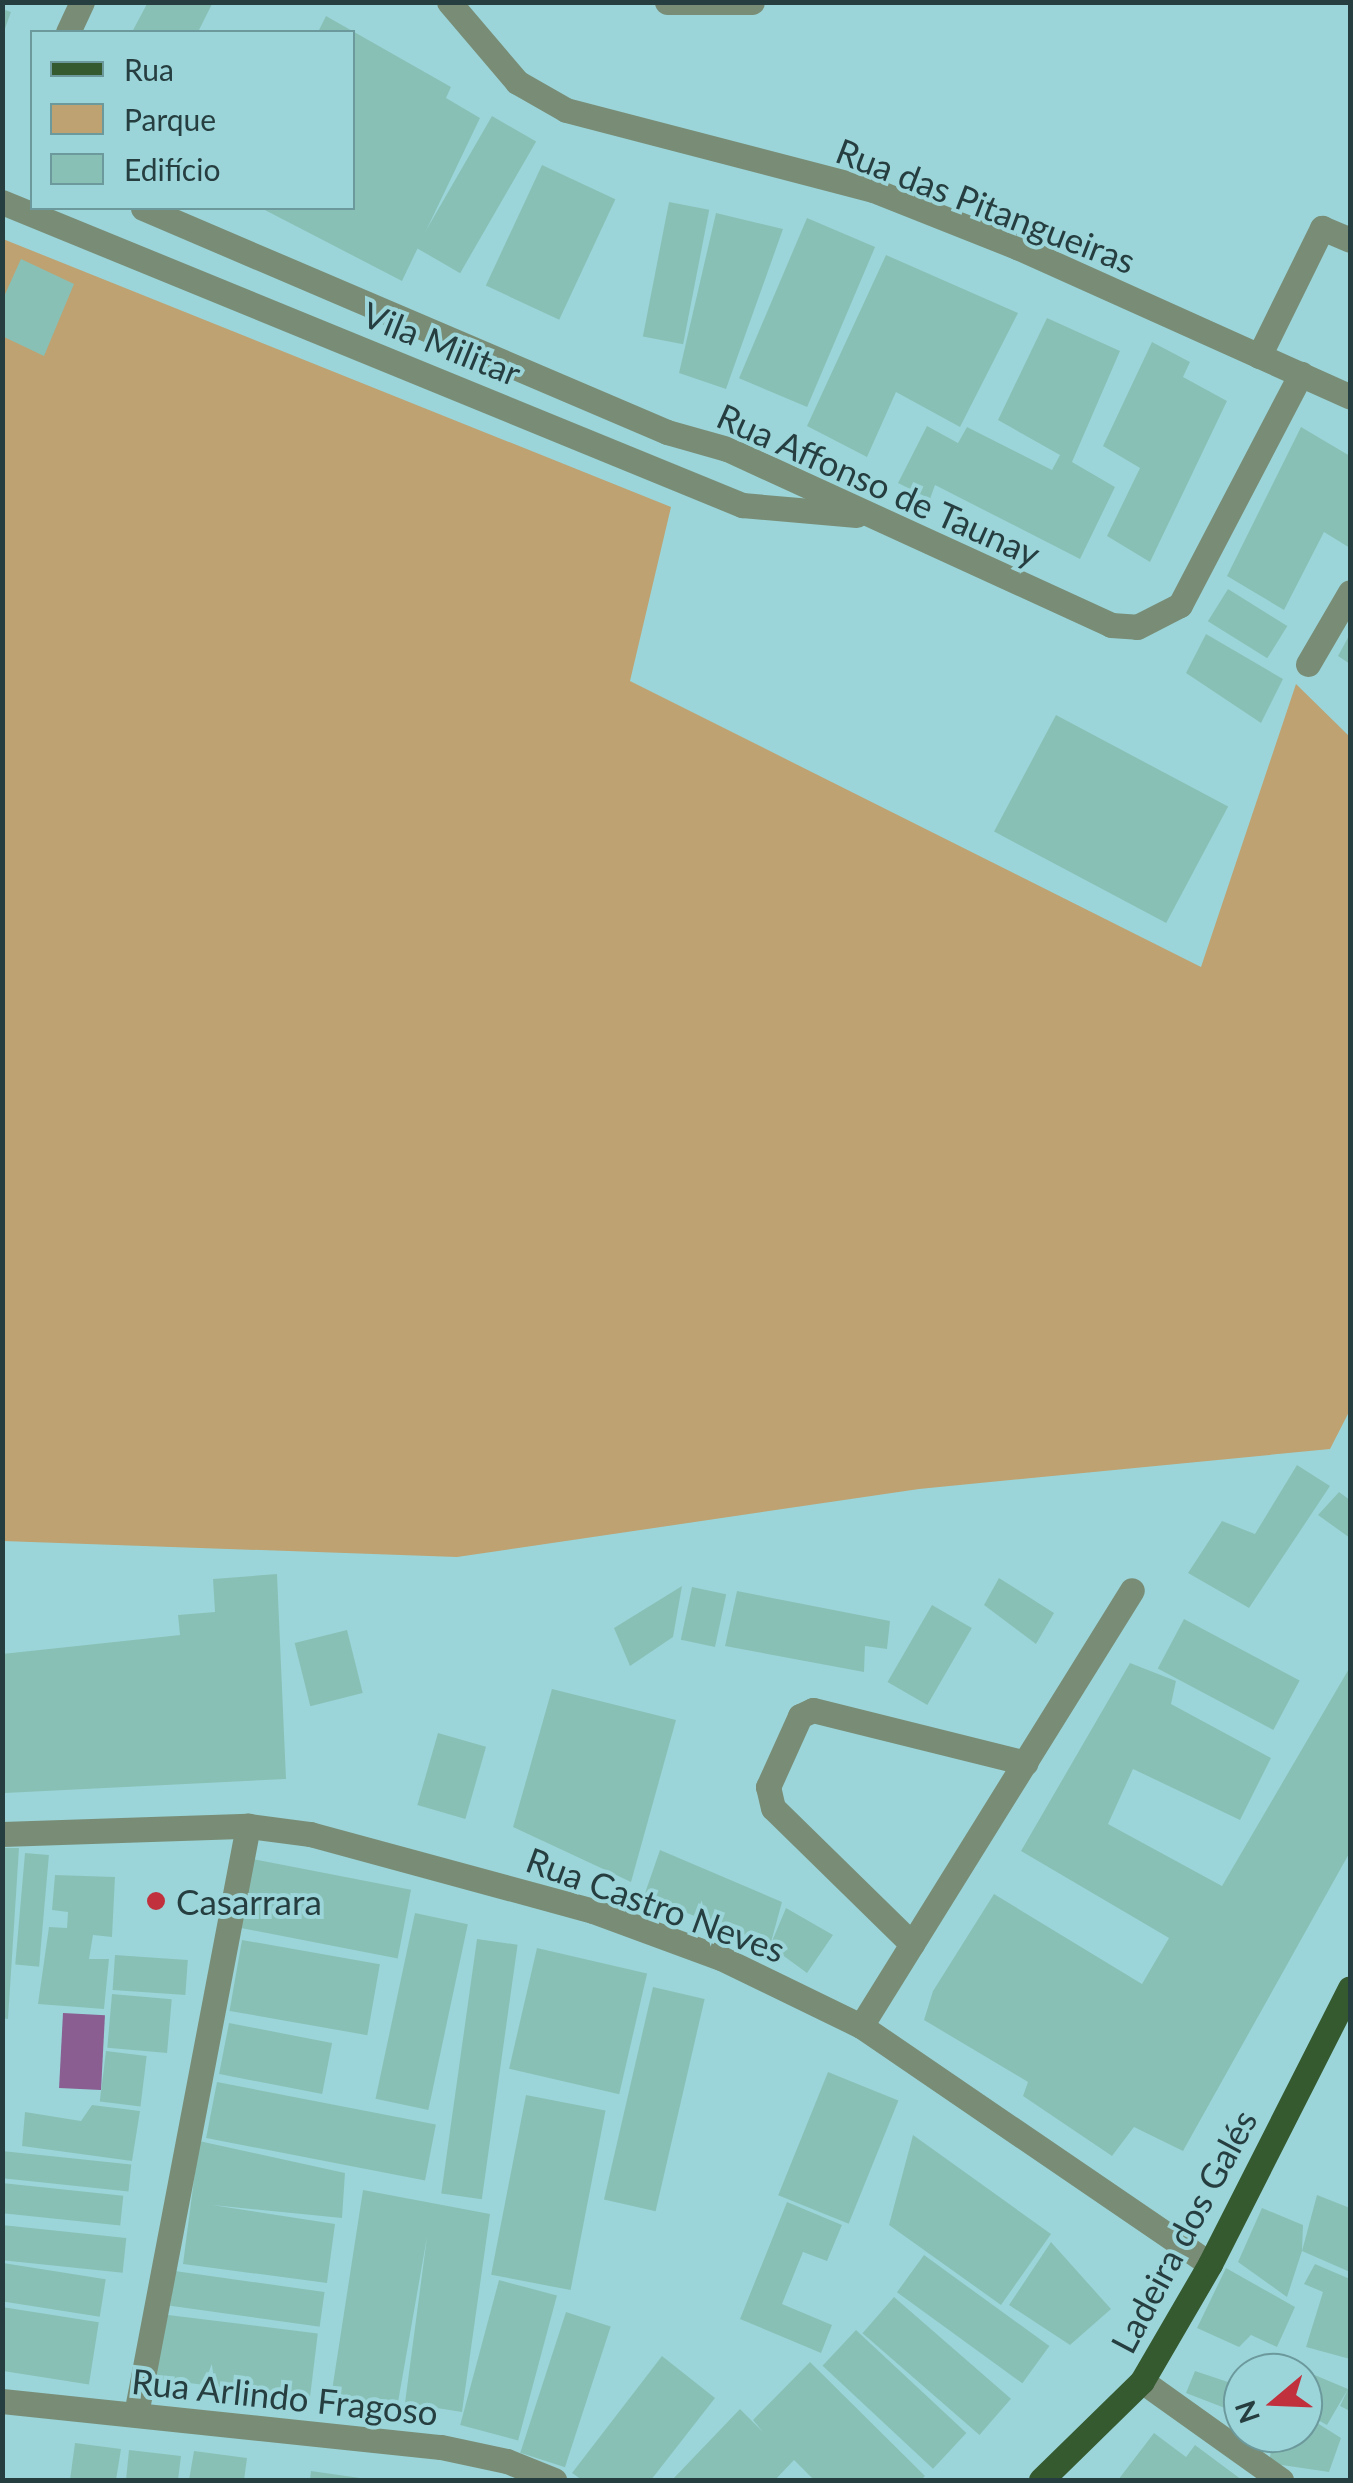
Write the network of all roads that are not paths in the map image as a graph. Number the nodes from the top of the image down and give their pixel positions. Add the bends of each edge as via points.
1 (82, 2) edge
2 (449, 2) edge
3 (666, 2) edge
4 (752, 2) edge
5 (69, 30) edge
6 (2, 202) edge
7 (148, 210) edge
8 (1350, 240) edge
9 (1260, 356) junction
10 (1301, 374) junction
11 (1350, 397) edge
12 (863, 516) junction
13 (1350, 592) edge
14 (1308, 664) dead end
15 (1132, 1590) dead end
16 (1025, 1762) junction
17 (248, 1826) junction
18 (2, 1834) edge
19 (912, 1944) junction
20 (1350, 1988) edge
21 (861, 2026) junction
22 (1210, 2264) junction
23 (1142, 2381) junction
24 (2, 2402) edge
25 (136, 2414) junction
26 (554, 2480) edge
27 (1041, 2480) edge
28 (1281, 2480) edge

1 - 5 street
2 - 9 street, Rua das Pitangueiras via 517,82 566,110 873,190 1017,246
3 - 4 street
6 - 12 street, Vila Militar via 742,505
7 - 12 street, Rua Affonso de Taunay via 668,432 727,449
8 - 9 street via 1322,228
9 - 10 street, Rua das Pitangueiras
10 - 11 street, Rua das Pitangueiras
10 - 12 street, Rua Affonso de Taunay via 1180,605 1161,620 1111,625
13 - 14 street
15 - 16 street
16 - 19 street
16 - 19 street via 812,1710 800,1716 768,1788 772,1808
17 - 18 street, Rua Castro Neves
17 - 21 street, Rua Castro Neves via 417,1859 593,1911 722,1958
17 - 25 street
19 - 21 street
20 - 22 main road, Ladeira dos Galés
21 - 22 street, Rua Castro Neves
22 - 23 main road, Ladeira dos Galés
23 - 27 main road, Ladeira dos Galés
23 - 28 street
24 - 25 street, Rua Arlindo Fragoso
25 - 26 street, Rua Arlindo Fragoso via 440,2447 507,2461

